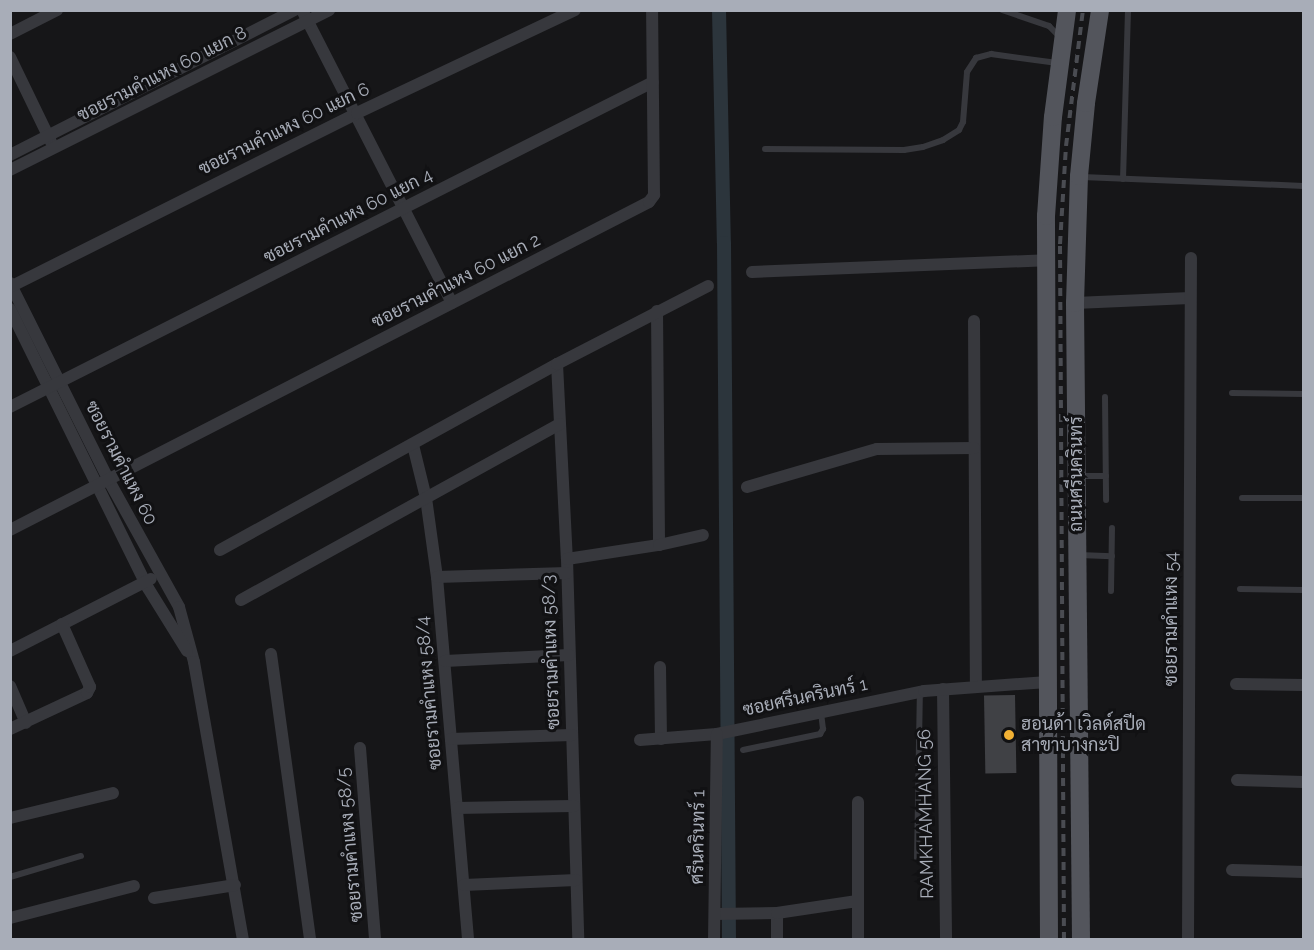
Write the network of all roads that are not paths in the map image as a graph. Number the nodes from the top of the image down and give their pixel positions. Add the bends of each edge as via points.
1 (57, 10) edge
2 (295, 10) edge
3 (329, 10) edge
4 (574, 10) edge
5 (652, 10) edge
6 (1002, 10) edge
7 (1067, 10) edge
8 (1100, 10) edge
9 (1128, 10) edge
10 (305, 16) edge
11 (10, 34) edge
12 (1063, 40) junction
13 (10, 57) edge
14 (1060, 63) junction
15 (168, 75) junction
16 (653, 82) junction
17 (176, 87) junction
18 (357, 113) junction
19 (48, 136) junction
20 (55, 148) junction
21 (765, 149) dead end
22 (10, 155) edge
23 (10, 170) edge
24 (1047, 173) junction
25 (1079, 176) junction
26 (1123, 179) junction
27 (1304, 186) edge
28 (404, 207) junction
29 (1191, 258) dead end
30 (1046, 260) junction
31 (752, 272) dead end
32 (11, 285) edge
33 (708, 286) dead end
34 (1190, 298) junction
35 (453, 303) junction
36 (1074, 303) junction
37 (10, 309) edge
38 (657, 311) junction
39 (974, 321) dead end
40 (556, 364) junction
41 (55, 385) junction
42 (1232, 393) dead end
43 (1304, 394) edge
44 (1105, 397) dead end
45 (10, 407) edge
46 (560, 424) junction
47 (413, 445) junction
48 (974, 448) junction
49 (1076, 476) junction
50 (1106, 476) junction
51 (104, 482) junction
52 (747, 487) dead end
53 (426, 498) junction
54 (1242, 498) dead end
55 (1304, 498) edge
56 (1106, 501) dead end
57 (1112, 528) dead end
58 (10, 530) edge
59 (703, 535) dead end
60 (659, 545) junction
61 (220, 550) dead end
62 (1076, 555) junction
63 (1112, 556) junction
64 (567, 559) junction
65 (567, 573) junction
66 (161, 574) junction
67 (437, 577) junction
68 (145, 582) junction
69 (1240, 589) dead end
70 (1304, 590) edge
71 (1112, 591) dead end
72 (241, 600) dead end
73 (62, 624) junction
74 (10, 651) edge
75 (271, 654) dead end
76 (569, 655) junction
77 (445, 661) junction
78 (194, 662) junction
79 (660, 667) dead end
80 (1048, 682) junction
81 (1236, 684) dead end
82 (1304, 685) edge
83 (10, 686) edge
84 (976, 686) junction
85 (943, 689) junction
86 (920, 692) junction
87 (821, 712) junction
88 (26, 723) junction
89 (10, 729) edge
90 (720, 733) junction
91 (572, 735) junction
92 (451, 739) junction
93 (661, 739) junction
94 (640, 740) dead end
95 (360, 748) dead end
96 (743, 750) dead end
97 (1237, 780) dead end
98 (1304, 782) edge
99 (113, 793) dead end
100 (858, 802) dead end
101 (574, 806) junction
102 (457, 808) junction
103 (10, 818) edge
104 (81, 856) dead end
105 (917, 858) dead end
106 (1232, 870) dead end
107 (1304, 872) edge
108 (10, 878) edge
109 (576, 880) junction
110 (235, 885) junction
111 (464, 885) junction
112 (134, 886) dead end
113 (154, 898) dead end
114 (857, 901) junction
115 (777, 913) junction
116 (715, 914) junction
117 (10, 918) edge
118 (243, 939) edge
119 (310, 939) edge
120 (375, 939) edge
121 (468, 939) edge
122 (578, 939) edge
123 (714, 939) edge
124 (777, 939) edge
125 (858, 939) edge
126 (946, 939) edge
127 (1049, 939) edge
128 (1081, 939) edge
129 (1188, 939) edge

1 - 11 street
2 - 15 street, ซอยรามคำแหง 60 แยก 8
3 - 10 street, ซอยรามคำแหง 60 แยก 8
4 - 18 street, ซอยรามคำแหง 60 แยก 6
5 - 16 street, ซอยรามคำแหง 60 แยก 2
6 - 12 lane via 1049,26
7 - 12 main road, ถนนศรีนครินทร์
8 - 25 main road, ถนนศรีนครินทร์
9 - 26 lane
10 - 17 street, ซอยรามคำแหง 60 แยก 8
10 - 18 street
12 - 14 main road, ถนนศรีนครินทร์
13 - 19 street
14 - 21 lane via 991,54 976,58 967,72 959,130 923,147
14 - 24 main road, ถนนศรีนครินทร์
15 - 17 street
15 - 19 street, ซอยรามคำแหง 60 แยก 8
16 - 28 street, ซอยรามคำแหง 60 แยก 4
16 - 35 street, ซอยรามคำแหง 60 แยก 2 via 654,195 649,202
17 - 20 street, ซอยรามคำแหง 60 แยก 8
18 - 28 street
18 - 32 street, ซอยรามคำแหง 60 แยก 6
19 - 20 street
19 - 22 street, ซอยรามคำแหง 60 แยก 8
20 - 23 street, ซอยรามคำแหง 60 แยก 8
24 - 25 main road
24 - 30 main road, ถนนศรีนครินทร์
25 - 26 lane
25 - 36 main road, ถนนศรีนครินทร์
26 - 27 lane
28 - 35 street
28 - 41 street, ซอยรามคำแหง 60 แยก 4
29 - 34 street, ซอยรามคำแหง 54
30 - 31 street
30 - 80 main road, ถนนศรีนครินทร์
32 - 41 street, ซอยรามคำแหง 60
33 - 38 street
34 - 36 street
34 - 129 street, ซอยรามคำแหง 54
35 - 51 street, ซอยรามคำแหง 60 แยก 2
36 - 49 main road, ถนนศรีนครินทร์
37 - 41 street, ซอยรามคำแหง 60
38 - 40 street
38 - 60 street
39 - 48 street
40 - 46 street, ซอยรามคำแหง 58/3
40 - 47 street
41 - 45 street, ซอยรามคำแหง 60 แยก 4
41 - 51 street, ซอยรามคำแหง 60
42 - 43 lane
44 - 50 lane
46 - 53 street
46 - 64 street, ซอยรามคำแหง 58/3
47 - 53 street, ซอยรามคำแหง 58/4
47 - 61 street
48 - 52 street via 877,449
48 - 84 street
49 - 50 lane
49 - 62 main road, ถนนศรีนครินทร์
50 - 56 lane
51 - 58 street, ซอยรามคำแหง 60 แยก 2
51 - 66 street, ซอยรามคำแหง 60
51 - 68 street, ซอยรามคำแหง 60
53 - 67 street, ซอยรามคำแหง 58/4
53 - 72 street
54 - 55 lane
57 - 63 lane
59 - 60 street
60 - 64 street
62 - 63 lane
62 - 128 main road, ถนนศรีนครินทร์
63 - 71 lane
64 - 65 street, ซอยรามคำแหง 58/3
65 - 67 street
65 - 76 street, ซอยรามคำแหง 58/3
66 - 68 street
66 - 78 street, ซอยรามคำแหง 60 via 179,608
67 - 77 street, ซอยรามคำแหง 58/4
68 - 73 street
68 - 78 street, ซอยรามคำแหง 60
69 - 70 lane
73 - 74 street
73 - 88 street via 90,687 87,693
75 - 119 street
76 - 77 street
76 - 91 street, ซอยรามคำแหง 58/3
77 - 92 street, ซอยรามคำแหง 58/4
78 - 110 street, ซอยรามคำแหง 60
79 - 93 street
80 - 84 street, ซอยศรีนครินทร์ 1
80 - 127 main road, ถนนศรีนครินทร์
81 - 82 street
83 - 88 street
84 - 85 street, ซอยศรีนครินทร์ 1
85 - 86 street, ซอยศรีนครินทร์ 1
85 - 126 street, RAMKHAMHANG 56
86 - 87 street, ซอยศรีนครินทร์ 1
86 - 105 lane
87 - 90 street, ซอยศรีนครินทร์ 1
87 - 96 lane via 820,734
88 - 89 street
90 - 93 street, ซอยศรีนครินทร์ 1
90 - 116 street, ศรีนครินทร์ 1
91 - 92 street
91 - 101 street, ซอยรามคำแหง 58/3
92 - 102 street, ซอยรามคำแหง 58/4
93 - 94 street, ซอยศรีนครินทร์ 1
95 - 120 street, ซอยรามคำแหง 58/5
97 - 98 street
99 - 103 street
100 - 114 street
101 - 102 street
101 - 109 street, ซอยรามคำแหง 58/3
102 - 111 street, ซอยรามคำแหง 58/4
104 - 108 lane
106 - 107 street
109 - 111 street
109 - 122 street, ซอยรามคำแหง 58/3
110 - 113 street
110 - 118 street, ซอยรามคำแหง 60
111 - 121 street, ซอยรามคำแหง 58/4
112 - 117 street
114 - 115 street
114 - 125 street
115 - 116 street
115 - 124 street
116 - 123 street, ศรีนครินทร์ 1

